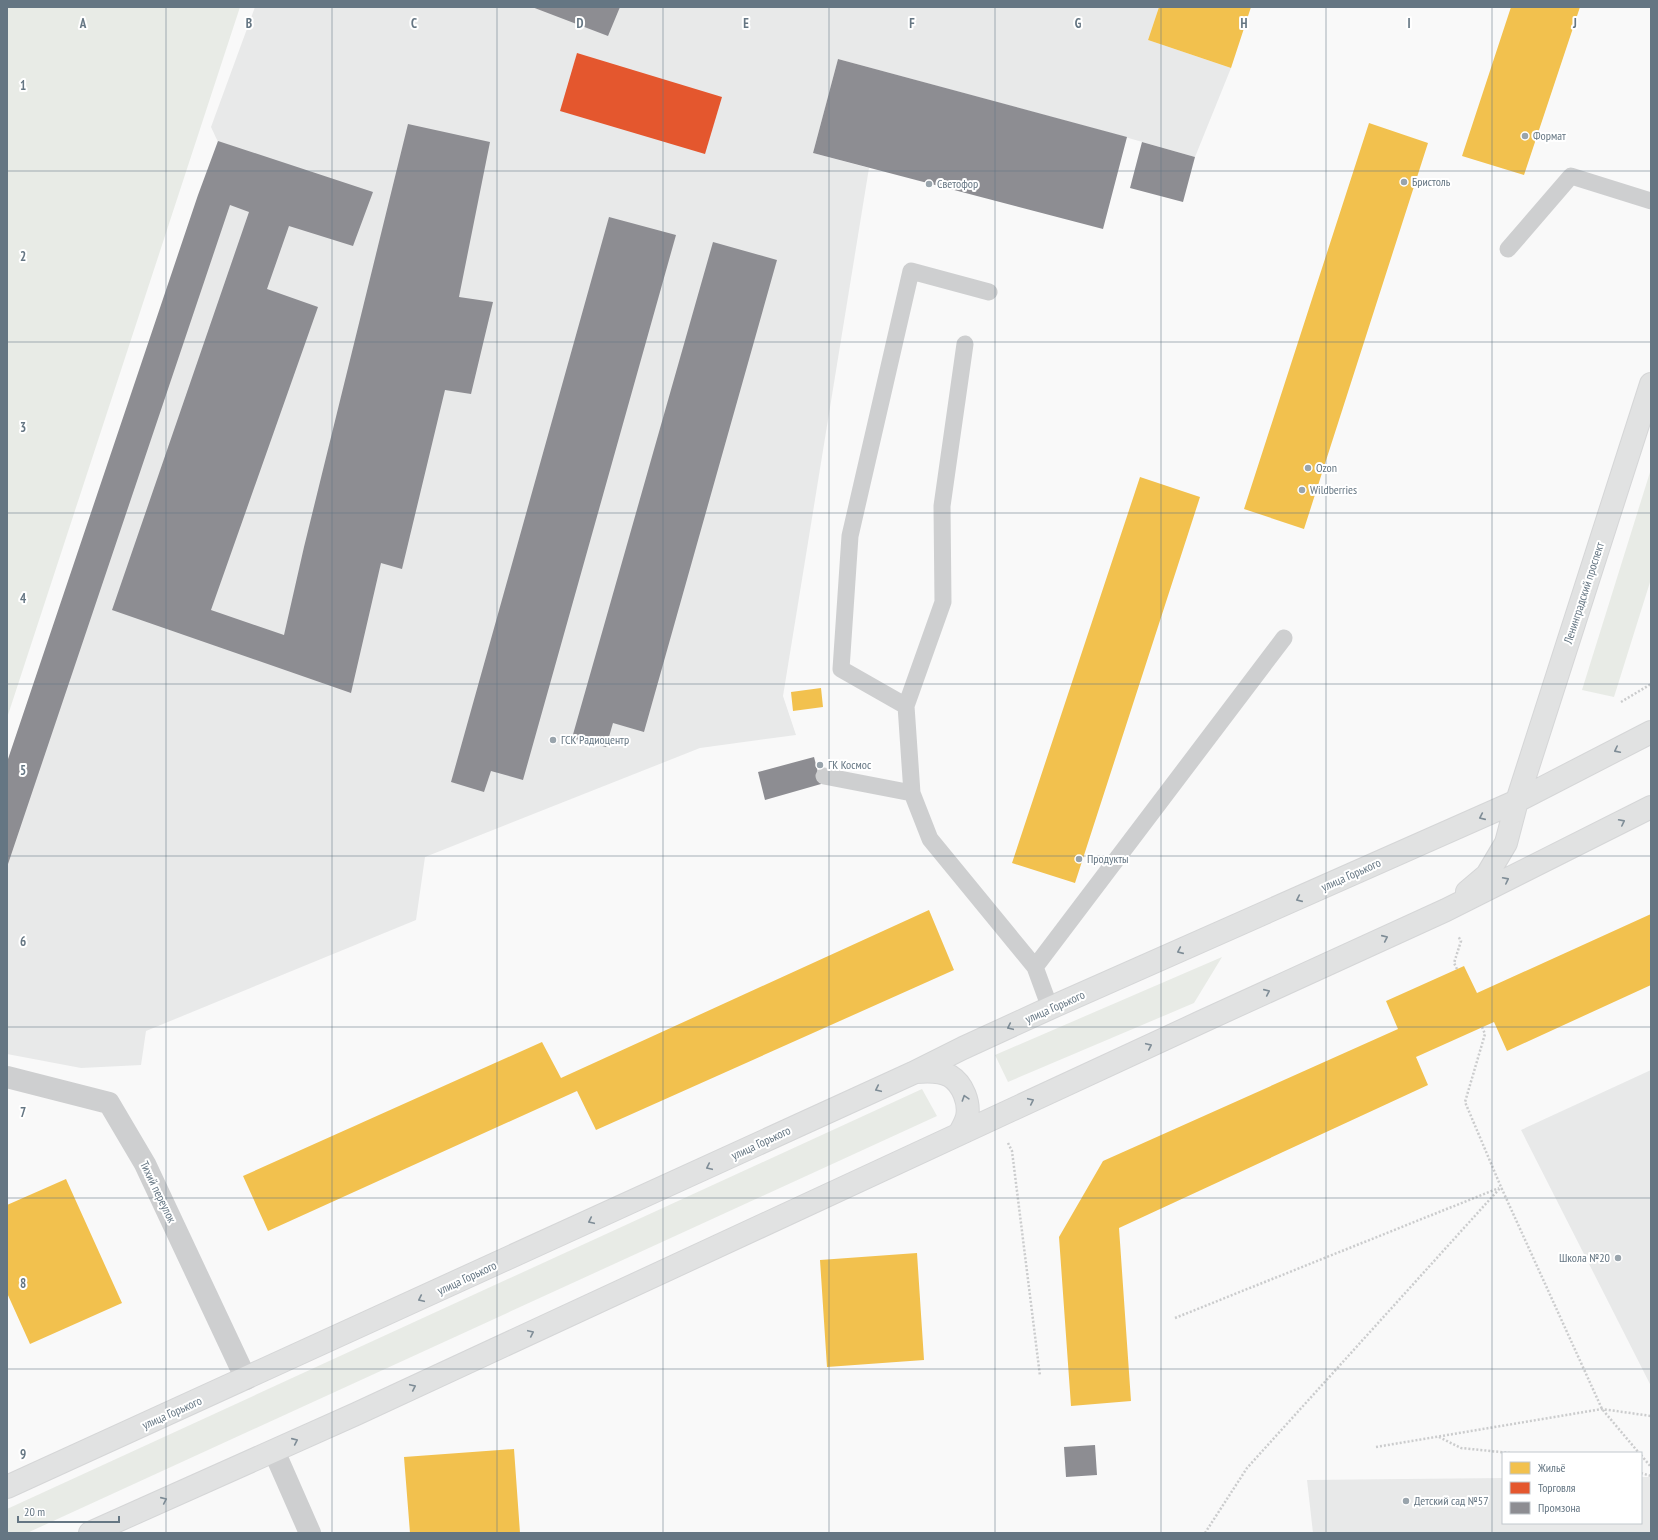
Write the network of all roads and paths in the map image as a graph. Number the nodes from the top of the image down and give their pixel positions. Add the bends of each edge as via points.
1 (1651, 201) edge
2 (1508, 249) dead end
3 (989, 292) dead end
4 (965, 344) dead end
5 (1651, 384) edge
6 (1284, 638) dead end
7 (1651, 684) edge
8 (1621, 702) dead end
9 (906, 706) junction
10 (1651, 732) edge
11 (824, 776) dead end
12 (912, 793) junction
13 (1517, 801) junction
14 (1651, 807) edge
15 (1446, 910) junction
16 (1456, 931) dead end
17 (1035, 967) junction
18 (1457, 969) dead end
19 (1050, 1008) junction
20 (1482, 1027) dead end
21 (913, 1073) junction
22 (7, 1077) edge
23 (959, 1134) junction
24 (1005, 1137) dead end
25 (1501, 1187) junction
26 (1175, 1318) dead end
27 (1040, 1376) dead end
28 (246, 1379) junction
29 (1602, 1409) junction
30 (1651, 1416) edge
31 (1438, 1437) junction
32 (1376, 1447) dead end
33 (274, 1450) junction
34 (1502, 1452) edge
35 (1638, 1452) edge
36 (1642, 1456) edge
37 (1651, 1467) edge
38 (7, 1487) edge
39 (90, 1533) edge
40 (310, 1533) edge
41 (1205, 1533) edge

1 - 2 lane via 1571,176
3 - 9 lane via 911,271 850,536 841,669
4 - 9 lane via 942,506 943,602
5 - 13 main road, Ленинградский проспект
6 - 17 lane
7 - 8 path
9 - 12 lane
10 -> 13 main road, улица Горького
11 - 12 lane
12 - 17 lane via 930,839
13 - 15 main road via 1506,843 1487,875
13 -> 19 main road, улица Горького
15 -> 14 main road
23 -> 15 main road
16 - 18 path via 1461,942 1454,963
17 - 19 lane
19 -> 21 main road, улица Горького
20 - 25 path via 1485,1034 1465,1102
23 -> 21 main road via 968,1112 960,1085 943,1073
21 -> 28 main road, улица Горького
22 - 28 street, Тихий переулок via 110,1103 145,1164
33 -> 23 main road
24 - 27 path via 1012,1151
25 - 26 path
25 - 29 path
25 - 41 path via 1247,1468
28 - 38 main road, улица Горького
29 - 30 path
29 - 31 path
29 - 35 path
31 - 32 path
31 - 34 path via 1461,1448
39 -> 33 main road
33 - 40 street
36 - 37 path

